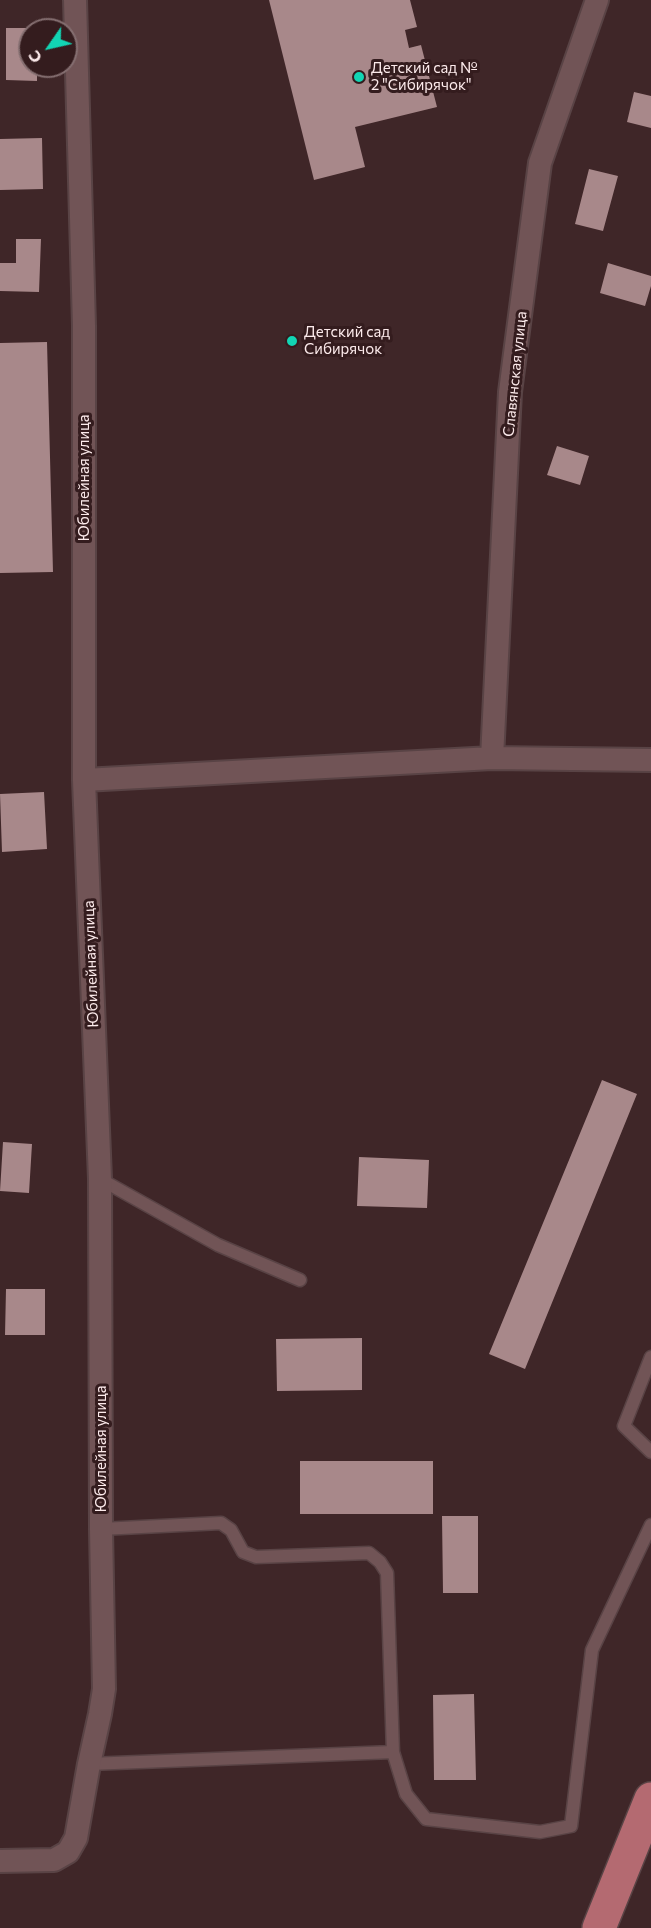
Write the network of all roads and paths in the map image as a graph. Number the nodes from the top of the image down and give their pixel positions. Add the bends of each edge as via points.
1 (75, 0) edge
2 (597, 0) edge
3 (492, 758) junction
4 (651, 760) edge
5 (84, 780) junction
6 (100, 1179) junction
7 (300, 1280) dead end
8 (651, 1357) edge
9 (651, 1452) edge
10 (651, 1525) edge
11 (101, 1529) junction
12 (393, 1752) junction
13 (88, 1764) junction
14 (651, 1799) edge
15 (0, 1861) edge
16 (599, 1928) edge

1 - 5 street, Юбилейная улица via 84,326
2 - 3 street, Славянская улица via 540,163 510,392
3 - 4 street
3 - 5 street
5 - 6 street, Юбилейная улица
6 - 7 lane via 218,1245
6 - 11 street, Юбилейная улица
8 - 9 lane via 624,1426
10 - 12 lane via 592,1650 571,1826 540,1832 426,1819 406,1794
11 - 12 lane via 221,1523 231,1530 243,1552 256,1557 369,1553 387,1573
11 - 13 street, Юбилейная улица via 104,1689
12 - 13 lane
13 - 15 street, Юбилейная улица via 76,1838 68,1852 54,1860
14 - 16 main road

